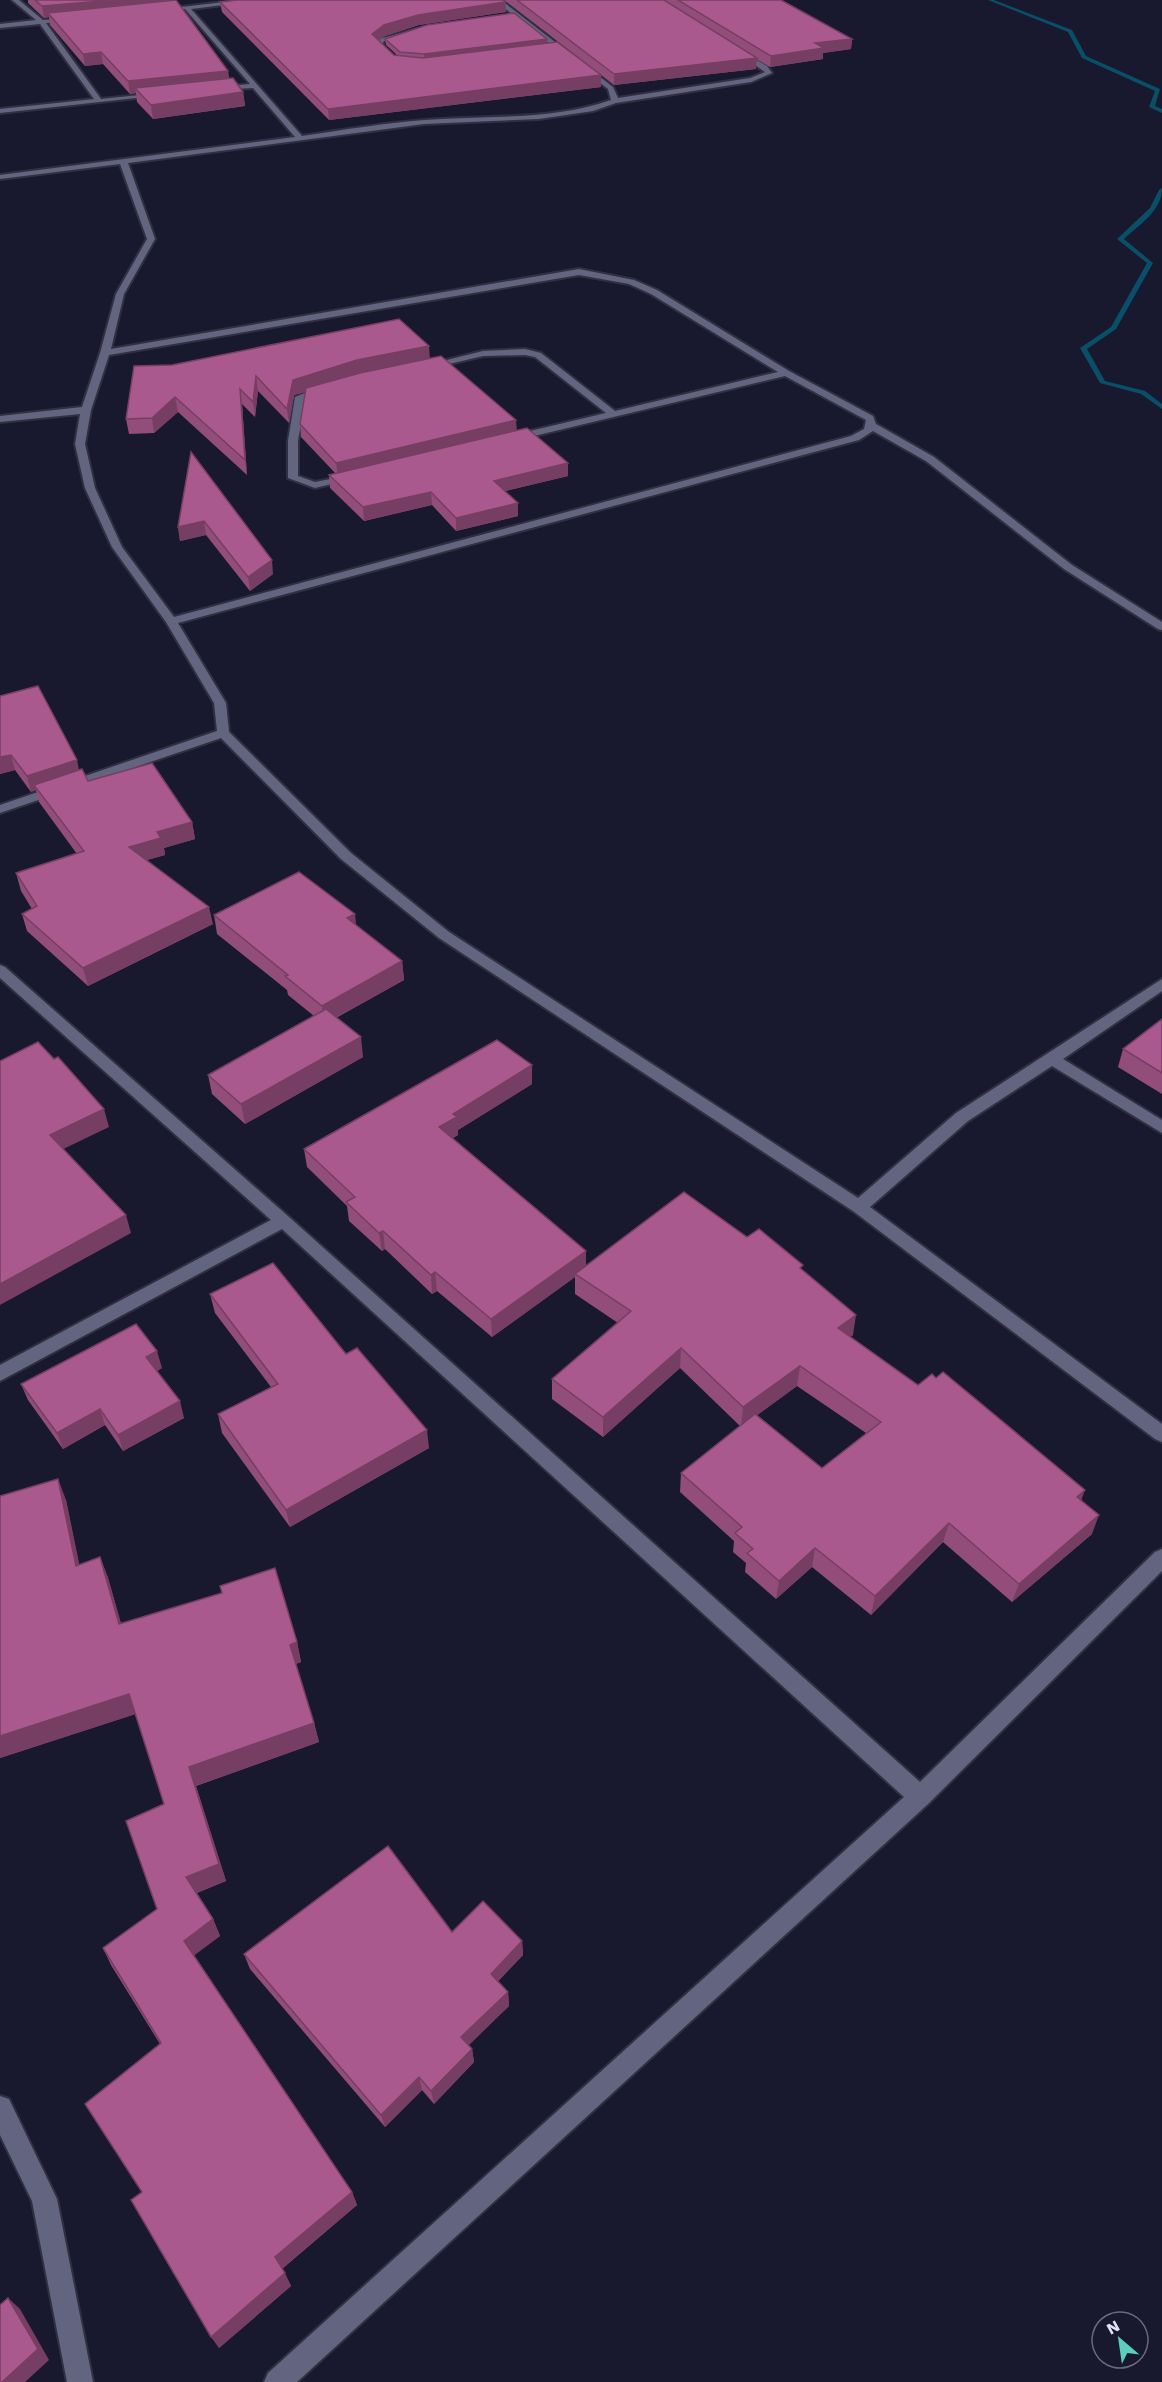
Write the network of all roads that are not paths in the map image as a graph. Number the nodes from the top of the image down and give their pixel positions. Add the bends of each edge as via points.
1 (15, 0) edge
2 (260, 0) edge
3 (497, 0) edge
4 (186, 7) junction
5 (153, 11) edge
6 (517, 15) junction
7 (506, 17) edge
8 (75, 18) edge
9 (42, 21) junction
10 (0, 26) edge
11 (437, 27) edge
12 (560, 48) junction
13 (550, 49) edge
14 (734, 49) edge
15 (398, 63) edge
16 (255, 86) junction
17 (610, 88) junction
18 (211, 90) edge
19 (166, 94) edge
20 (650, 95) junction
21 (98, 100) junction
22 (615, 101) junction
23 (0, 111) edge
24 (301, 139) junction
25 (124, 163) junction
26 (0, 177) edge
27 (105, 353) junction
28 (415, 369) edge
29 (786, 373) junction
30 (339, 385) edge
31 (86, 410) junction
32 (613, 414) junction
33 (0, 419) edge
34 (872, 426) junction
35 (498, 442) edge
36 (360, 476) edge
37 (171, 621) junction
38 (1162, 627) edge
39 (223, 733) junction
40 (0, 809) edge
41 (0, 970) edge
42 (1162, 984) edge
43 (1052, 1059) junction
44 (1162, 1127) edge
45 (859, 1207) junction
46 (283, 1221) junction
47 (0, 1374) edge
48 (1162, 1434) edge
49 (1162, 1558) edge
50 (920, 1797) junction
51 (0, 2108) edge
52 (80, 2382) edge
53 (277, 2382) edge

1 - 9 street
2 - 4 street
3 - 6 street
4 - 5 street
4 - 16 street
6 - 7 street
6 - 12 street
8 - 9 street
9 - 10 street
9 - 21 street
11 - 15 street via 400,33 378,42
12 - 13 street
12 - 17 street
14 - 20 street via 769,73 751,80
16 - 18 street
16 - 24 street
17 - 20 street
17 - 22 street
19 - 21 street
20 - 22 street
21 - 23 street
22 - 24 street via 593,109 539,117 424,122
24 - 25 street
25 - 26 street
25 - 27 street via 151,239 120,294
27 - 29 street via 579,272 632,282 654,292
27 - 31 street
28 - 32 street via 503,351 528,351
29 - 32 street
29 - 34 street via 870,418
30 - 36 street via 300,397 293,441 293,478 326,484
31 - 33 street
31 - 37 street via 80,444 90,488 117,547
32 - 35 street
34 - 37 street via 855,438
34 - 38 street via 930,459 1068,567
37 - 39 street via 220,703
39 - 40 street
39 - 45 street via 346,856 444,935
41 - 46 street
42 - 43 street
43 - 44 street
43 - 45 street via 962,1117
45 - 48 street
46 - 47 street
46 - 50 street
49 - 50 street
50 - 53 street
51 - 52 street via 44,2199

